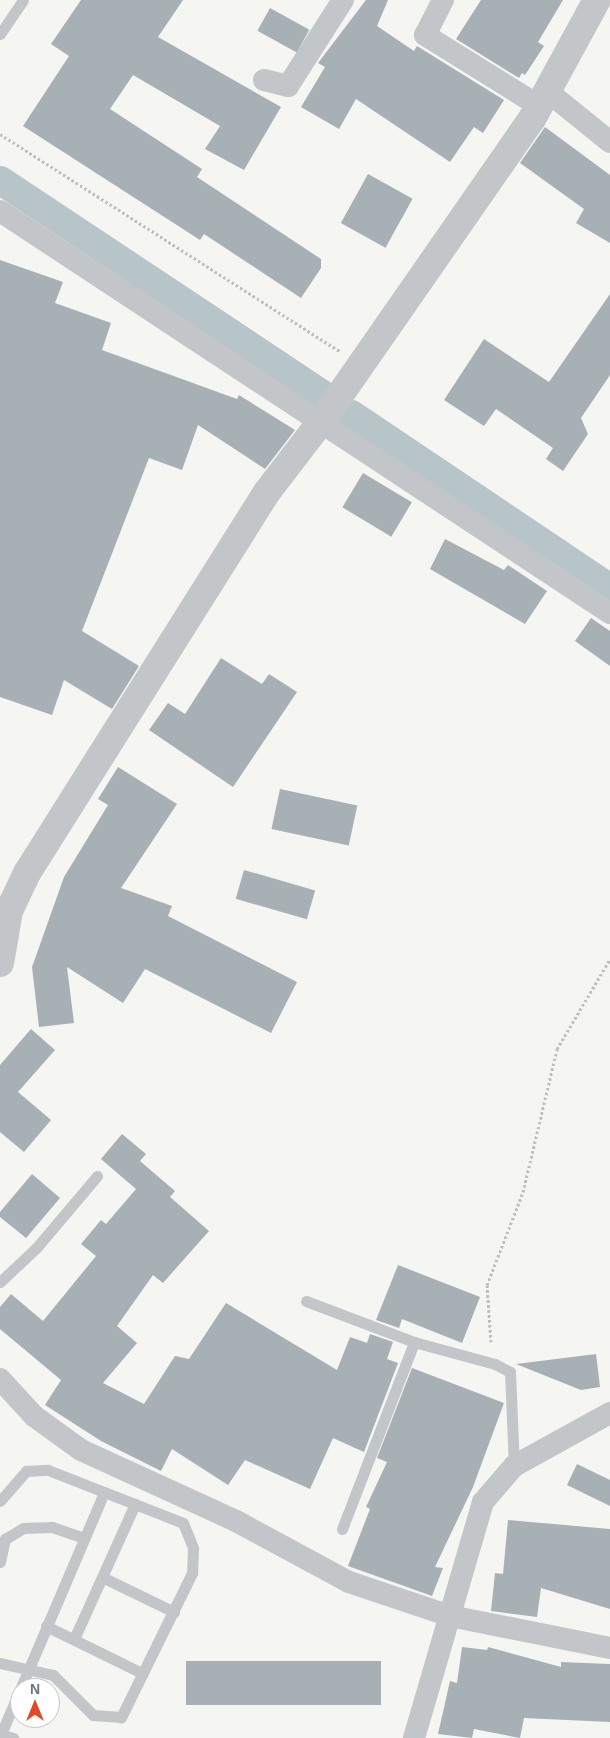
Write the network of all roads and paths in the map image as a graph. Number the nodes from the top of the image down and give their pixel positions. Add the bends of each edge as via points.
1 (24, 0) edge
2 (343, 0) edge
3 (443, 0) edge
4 (597, 0) edge
5 (0, 34) edge
6 (264, 80) dead end
7 (543, 99) junction
8 (0, 134) edge
9 (610, 142) edge
10 (0, 211) edge
11 (360, 365) junction
12 (322, 420) junction
13 (610, 613) edge
14 (610, 959) edge
15 (0, 963) edge
16 (97, 1176) dead end
17 (0, 1282) edge
18 (306, 1301) dead end
19 (414, 1342) junction
20 (495, 1364) junction
21 (0, 1380) edge
22 (610, 1413) edge
23 (514, 1466) junction
24 (104, 1492) junction
25 (0, 1501) edge
26 (135, 1504) junction
27 (342, 1529) dead end
28 (84, 1538) junction
29 (0, 1562) edge
30 (104, 1578) junction
31 (174, 1612) junction
32 (450, 1616) junction
33 (46, 1626) junction
34 (74, 1639) junction
35 (610, 1648) edge
36 (0, 1663) edge
37 (26, 1670) junction
38 (142, 1673) junction
39 (0, 1734) edge
40 (13, 1738) edge
41 (414, 1738) edge

1 - 5 lane
2 - 6 street via 288,86
3 - 7 street via 425,35
4 - 7 street
7 - 9 street
7 - 11 street
8 - 11 path
10 - 12 street
11 - 12 street
12 - 13 street
12 - 15 street via 267,492 27,873 9,911
14 - 20 path via 557,1049 523,1192 487,1285 488,1329
16 - 17 lane via 37,1247
18 - 19 lane
19 - 20 lane
19 - 27 lane
20 - 23 lane via 510,1372
21 - 32 street via 34,1416 81,1450 236,1521 349,1582
22 - 23 street
23 - 32 street via 484,1502
24 - 25 lane via 48,1470 26,1471
24 - 26 lane
24 - 28 lane
26 - 30 lane
26 - 31 lane via 183,1523 193,1548 192,1573
28 - 29 lane via 52,1527 23,1528 5,1539
28 - 33 lane
30 - 31 lane
30 - 34 lane
31 - 38 lane
32 - 35 street
32 - 41 street
33 - 34 lane
33 - 37 lane
34 - 38 lane
36 - 37 lane
37 - 38 lane via 53,1675 93,1715 121,1716
37 - 39 lane
39 - 40 lane

